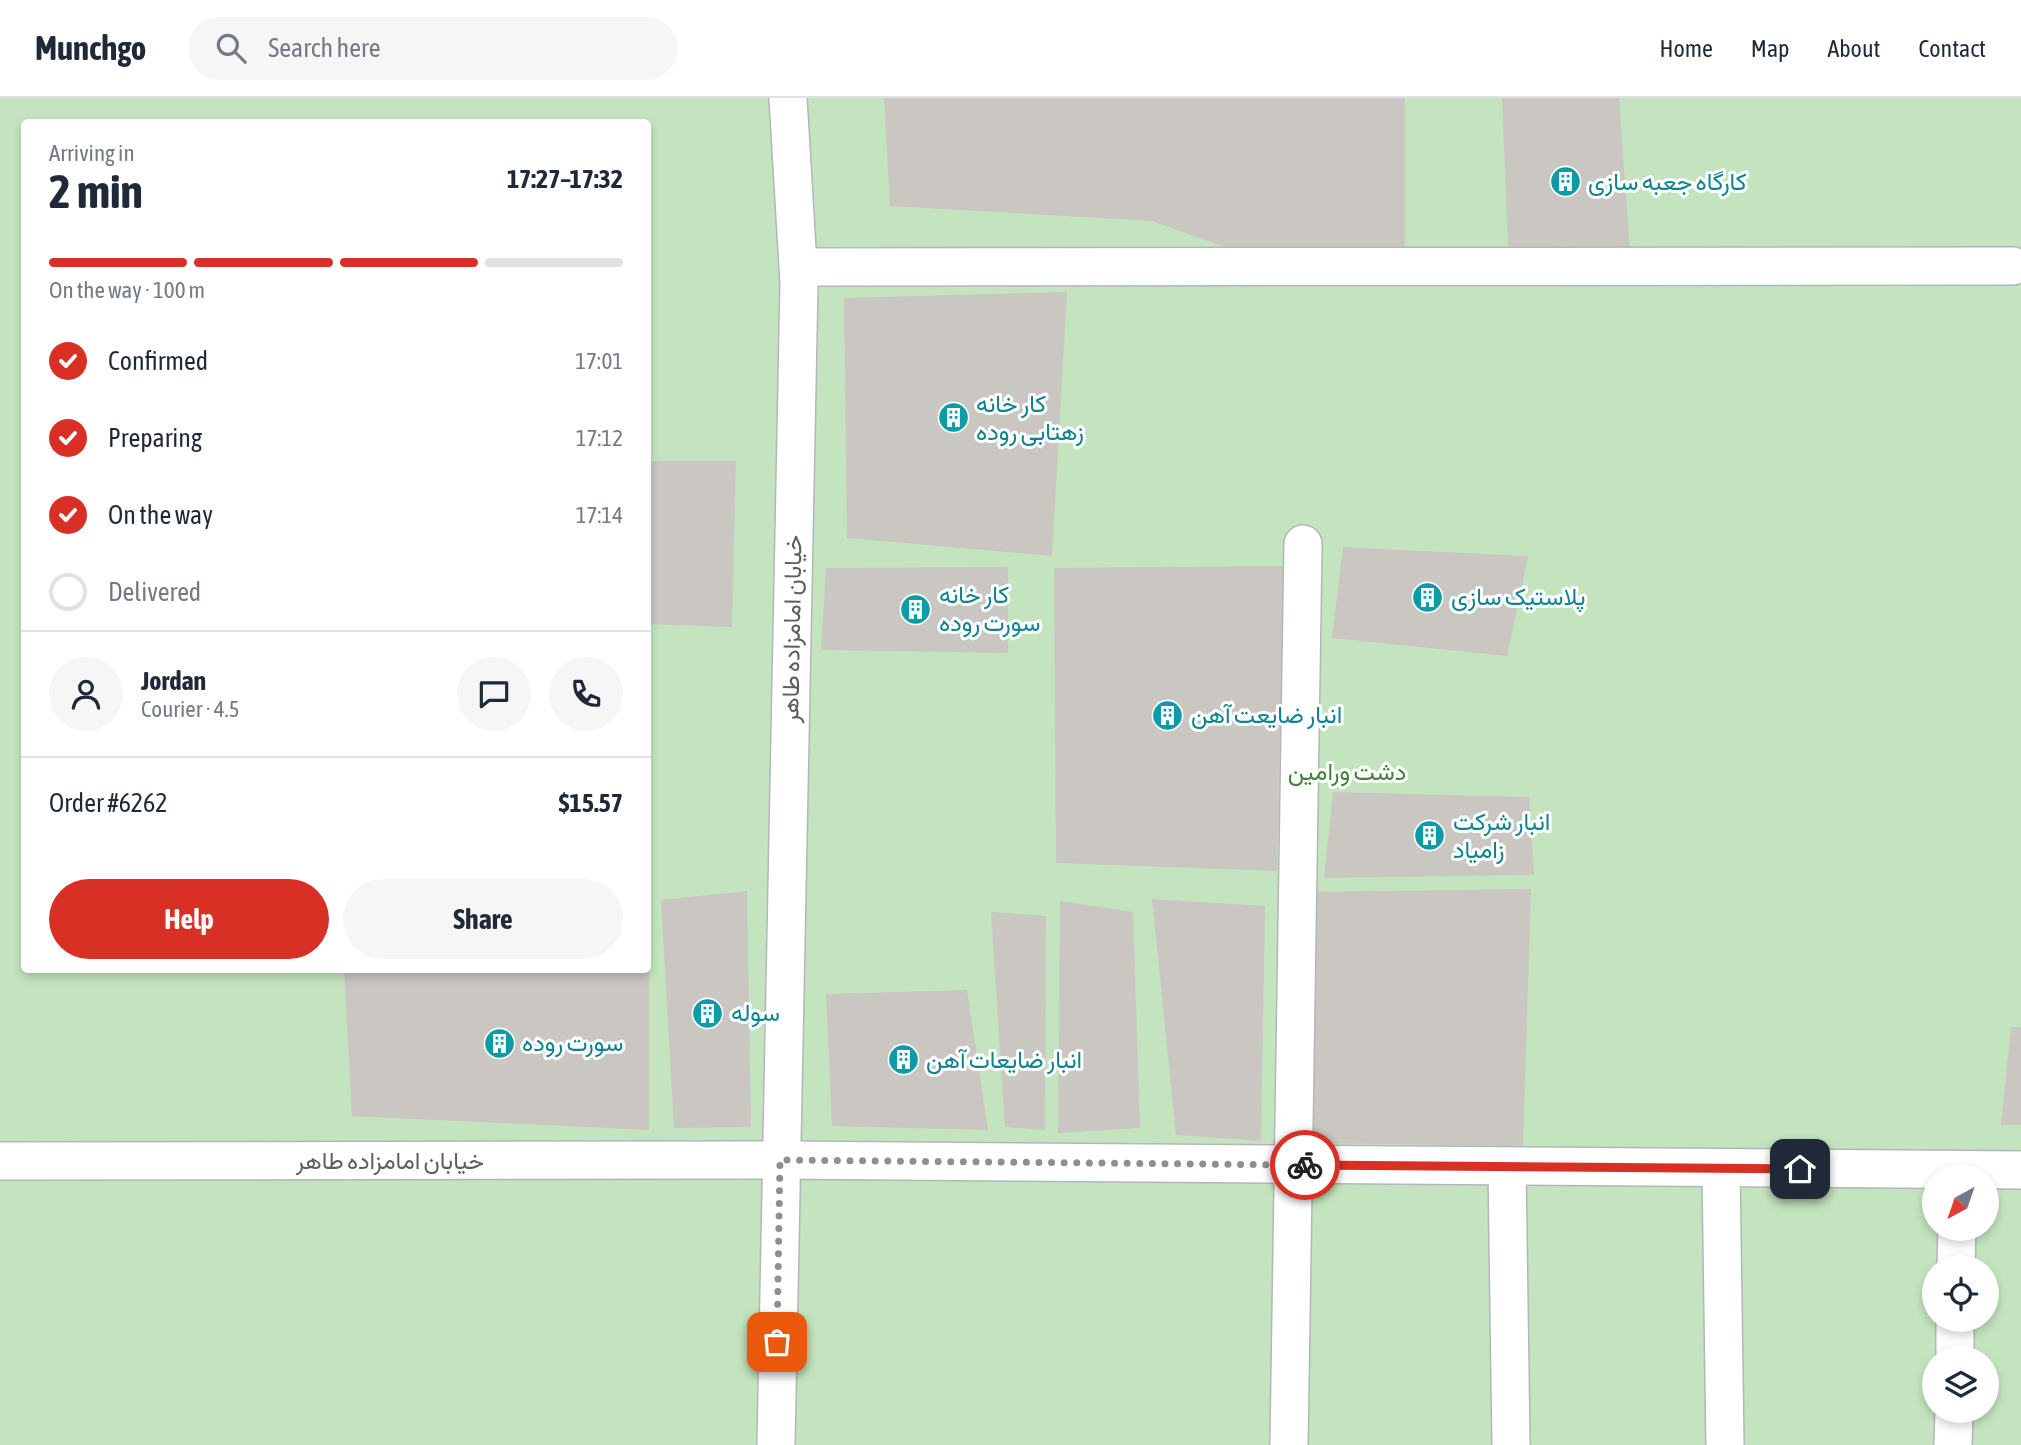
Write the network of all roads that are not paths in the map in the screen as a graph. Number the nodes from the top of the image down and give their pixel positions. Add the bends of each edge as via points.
1 (788, 98) edge
2 (798, 267) junction
3 (2013, 267) dead end
4 (1303, 544) dead end
5 (780, 1160) junction
6 (0, 1161) edge
7 (1295, 1165) junction
8 (1507, 1167) junction
9 (1721, 1168) junction
10 (2021, 1170) edge
11 (1999, 1171) edge
12 (1922, 1172) edge
13 (1954, 1423) edge
14 (776, 1445) edge
15 (1289, 1445) edge
16 (1511, 1445) edge
17 (1725, 1445) edge
18 (1953, 1445) edge

1 - 2 street, خیابان امامزاده طاهر
2 - 3 street
2 - 5 street, خیابان امامزاده طاهر
4 - 7 street
5 - 6 street, خیابان امامزاده طاهر
5 - 7 street, خیابان امامزاده طاهر
5 - 14 street
7 - 8 street, خیابان امامزاده طاهر
7 - 15 street
8 - 9 street, خیابان امامزاده طاهر
8 - 16 street
9 - 12 street, خیابان امامزاده طاهر
9 - 17 street
10 - 11 street, خیابان امامزاده طاهر
13 - 18 street

